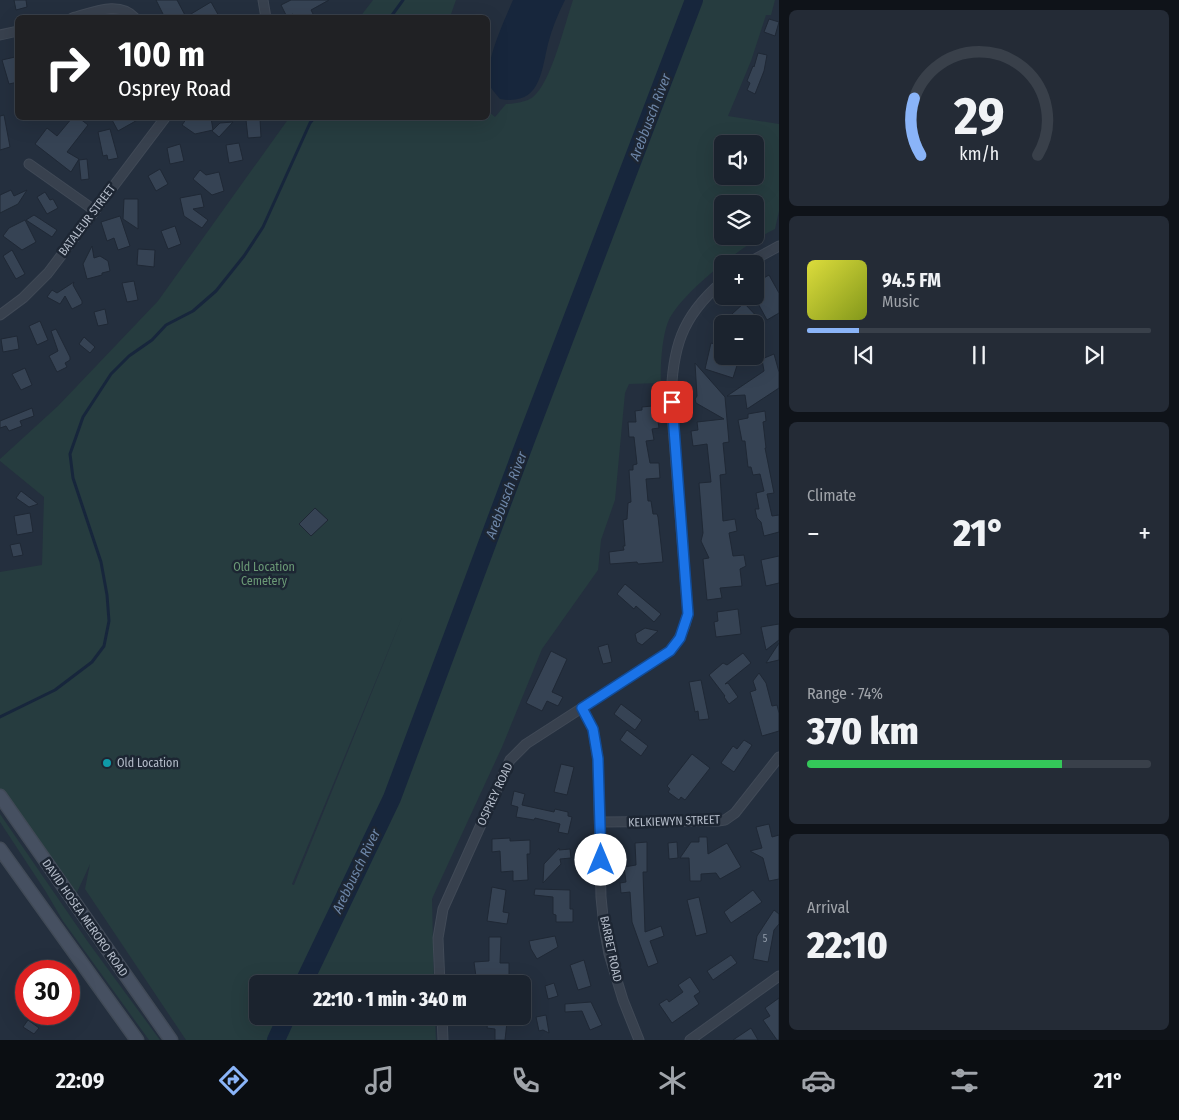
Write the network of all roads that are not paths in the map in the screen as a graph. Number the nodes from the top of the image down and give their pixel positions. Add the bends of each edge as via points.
1 (266, 1) edge
2 (84, 15) edge
3 (131, 15) edge
4 (266, 15) edge
5 (15, 32) edge
6 (0, 35) edge
7 (163, 120) edge
8 (29, 164) dead end
9 (94, 210) junction
10 (779, 246) edge
11 (762, 255) edge
12 (714, 290) edge
13 (0, 315) edge
14 (582, 708) junction
15 (779, 757) edge
16 (0, 796) edge
17 (601, 822) junction
18 (0, 849) edge
19 (0, 860) edge
20 (13, 867) junction
21 (440, 975) edge
22 (779, 976) edge
23 (442, 1025) edge
24 (137, 1040) edge
25 (171, 1040) edge
26 (443, 1040) edge
27 (639, 1040) edge
28 (690, 1040) edge

1 - 4 street
2 - 3 street via 113,8
5 - 6 street
7 - 9 street, BATALEUR STREET
8 - 9 street
9 - 13 street, BATALEUR STREET via 48,272 23,298
10 - 11 street
12 - 14 street, OSPREY ROAD via 698,305 687,323 674,359 672,377 688,614 686,626 670,651
14 - 17 street, BARBET ROAD via 596,743
14 - 21 street, OSPREY ROAD via 526,744 510,760 442,909 438,938
15 - 17 street, KELKIEWYN STREET via 734,814 725,820
16 - 25 main road, DAVID HOSEA MERORO ROAD
17 - 27 street, BARBET ROAD via 604,927 623,1000
18 - 20 main road
19 - 20 main road
20 - 24 main road
22 - 28 street
23 - 26 street

